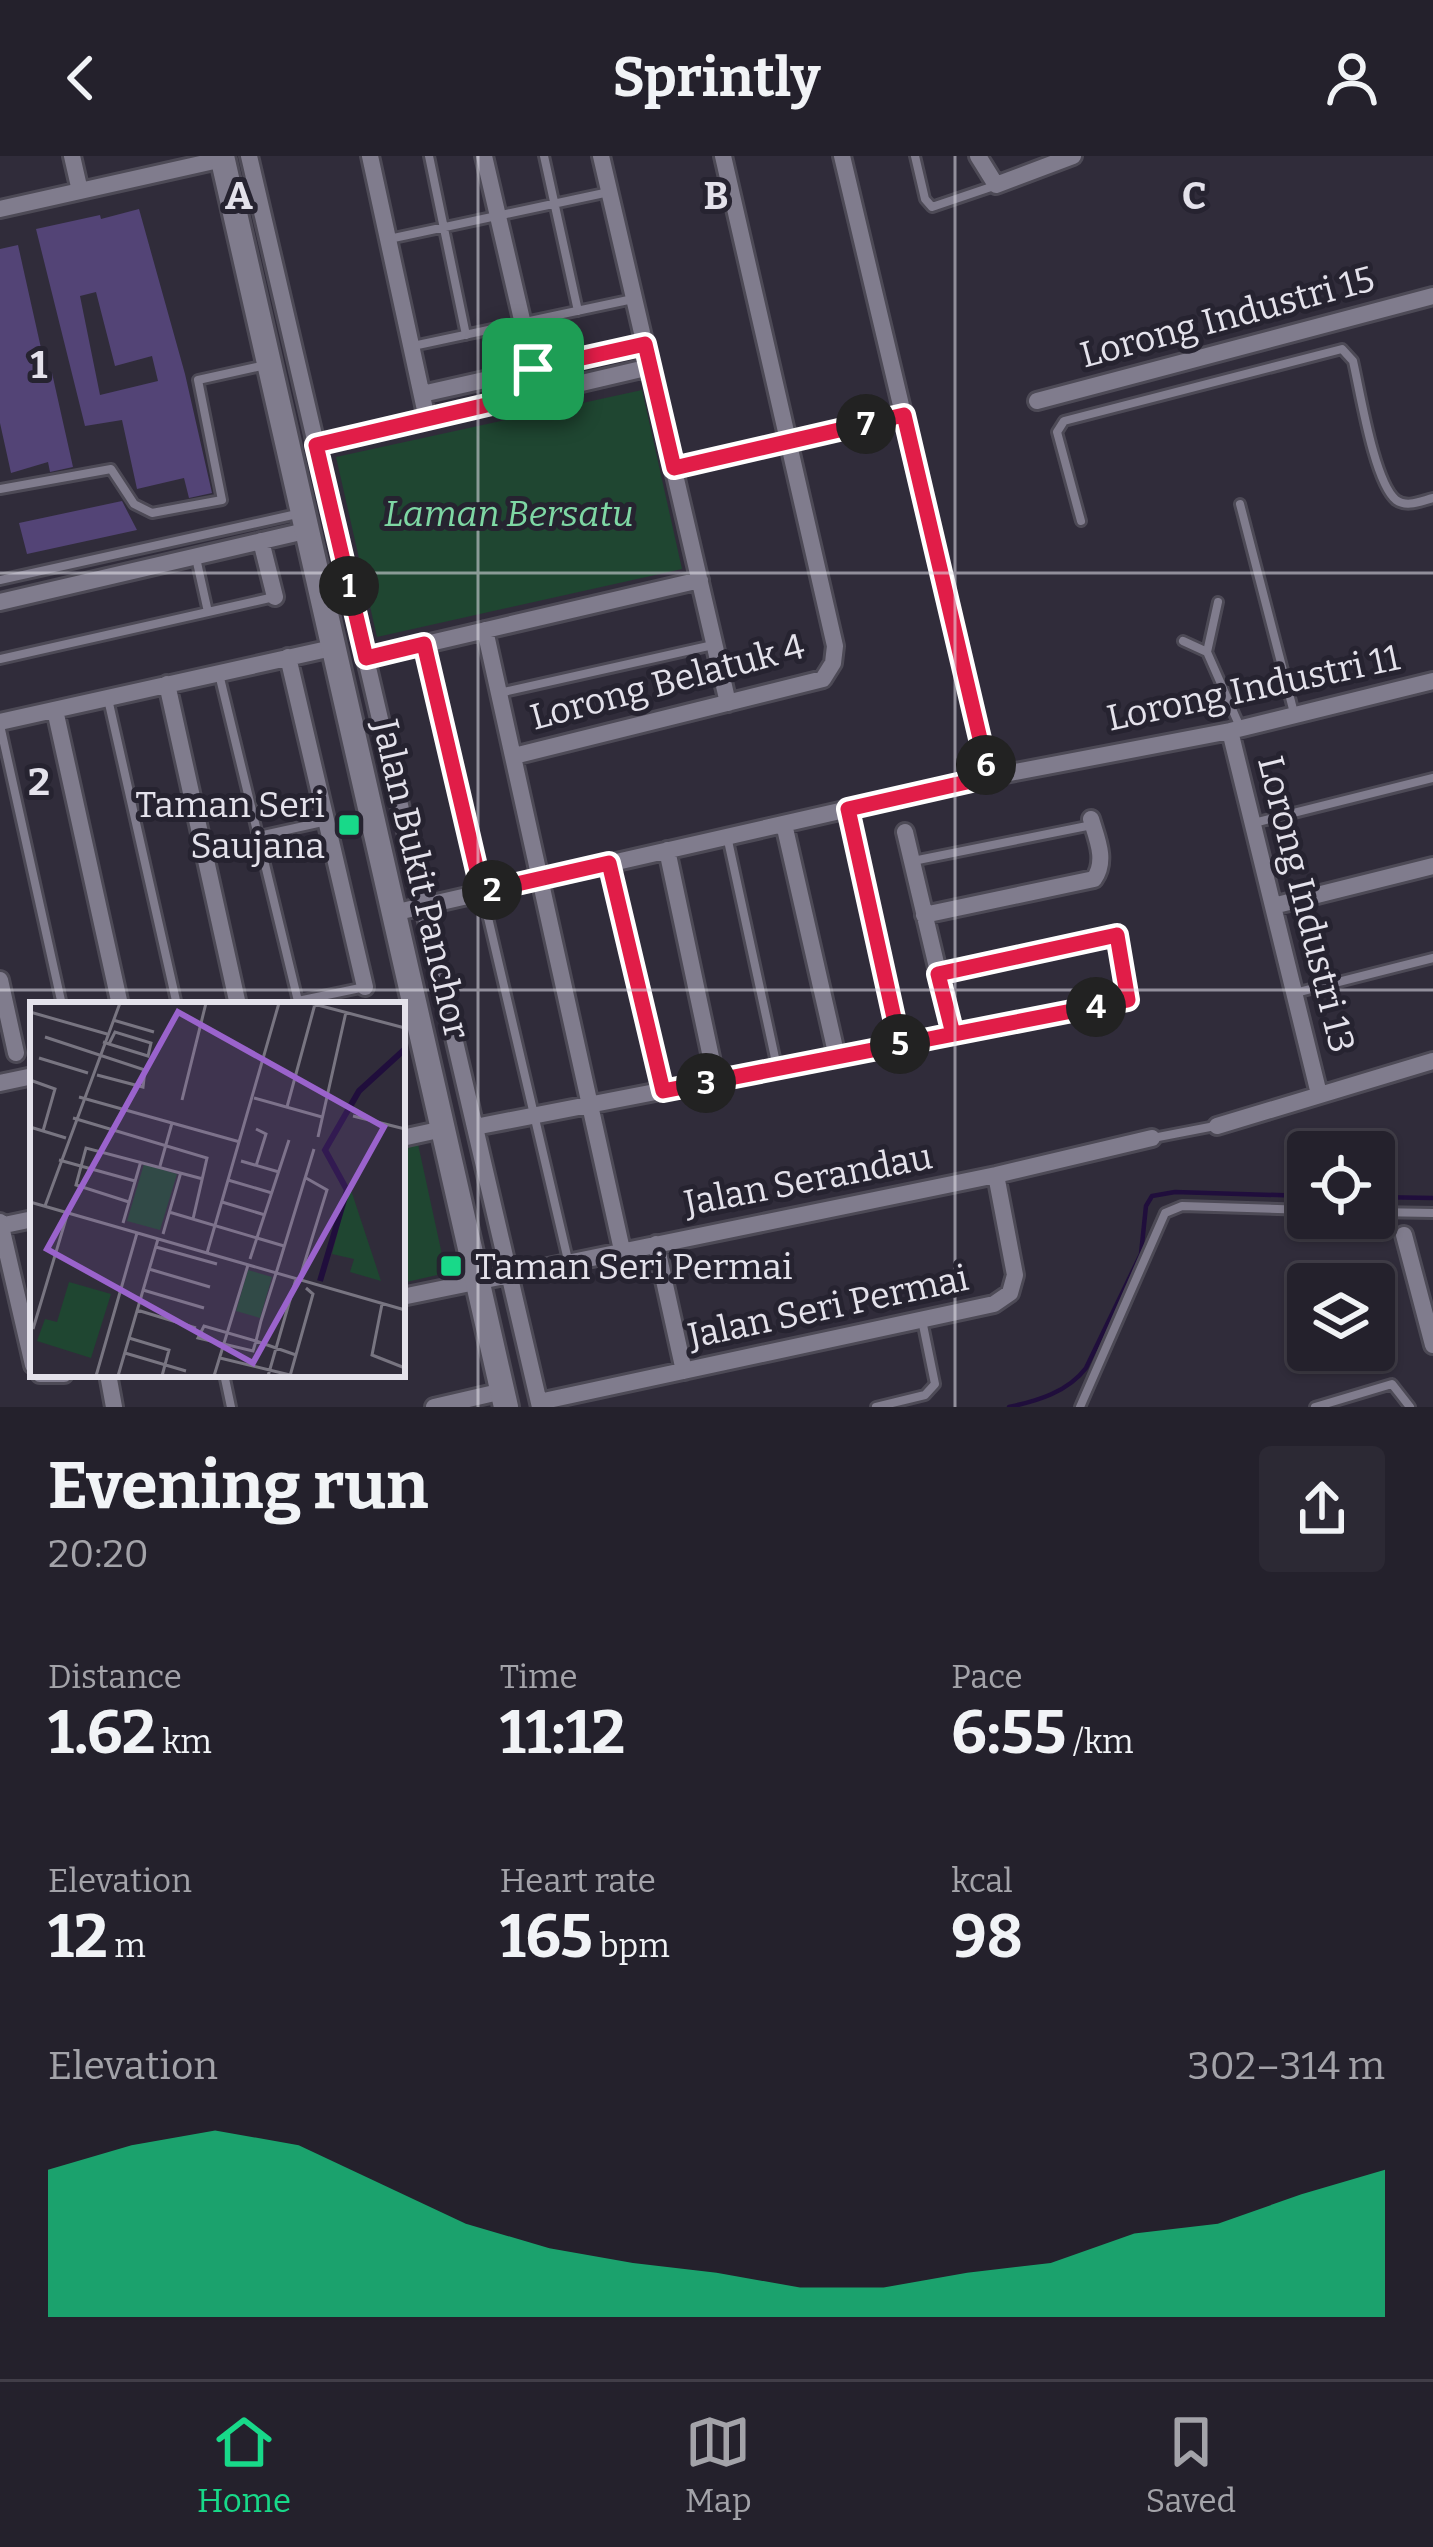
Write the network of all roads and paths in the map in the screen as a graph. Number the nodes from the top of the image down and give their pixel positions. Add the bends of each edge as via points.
1 (72, 156) edge
2 (249, 156) edge
3 (370, 156) edge
4 (429, 156) edge
5 (484, 156) edge
6 (544, 156) edge
7 (602, 156) edge
8 (723, 156) edge
9 (842, 156) edge
10 (915, 156) edge
11 (978, 156) edge
12 (1073, 156) edge
13 (223, 158) edge
14 (1036, 164) edge
15 (996, 185) junction
16 (80, 191) junction
17 (610, 192) junction
18 (554, 204) junction
19 (0, 209) edge
20 (498, 217) junction
21 (444, 228) junction
22 (388, 239) junction
23 (1433, 296) edge
24 (634, 299) junction
25 (578, 311) junction
26 (523, 323) junction
27 (466, 335) junction
28 (645, 344) junction
29 (412, 346) junction
30 (267, 364) junction
31 (650, 367) junction
32 (533, 369) junction
33 (538, 393) junction
34 (422, 394) junction
35 (1037, 400) dead end
36 (904, 415) junction
37 (428, 419) junction
38 (788, 442) junction
39 (316, 445) junction
40 (674, 468) junction
41 (0, 488) edge
42 (1433, 498) edge
43 (1240, 504) dead end
44 (1081, 521) dead end
45 (303, 522) junction
46 (261, 541) junction
47 (196, 556) junction
48 (0, 580) edge
49 (700, 580) junction
50 (274, 597) joint
51 (0, 602) edge
52 (1218, 602) dead end
53 (208, 612) junction
54 (485, 630) junction
55 (1183, 641) dead end
56 (424, 644) junction
57 (714, 645) junction
58 (332, 648) junction
59 (1207, 652) junction
60 (288, 657) junction
61 (366, 658) junction
62 (0, 659) edge
63 (219, 672) junction
64 (1433, 681) edge
65 (167, 685) junction
66 (499, 693) junction
67 (107, 698) junction
68 (728, 703) junction
69 (56, 710) junction
70 (1295, 715) junction
71 (0, 723) edge
72 (1236, 730) junction
73 (514, 756) junction
74 (989, 777) junction
75 (1433, 778) edge
76 (848, 809) junction
77 (327, 821) junction
78 (1092, 822) joint
79 (1252, 823) junction
80 (784, 824) junction
81 (905, 832) dead end
82 (259, 836) junction
83 (727, 836) junction
84 (667, 850) junction
85 (911, 861) junction
86 (609, 863) junction
87 (1433, 866) edge
88 (542, 879) junction
89 (482, 892) junction
90 (424, 905) junction
91 (1273, 906) junction
92 (393, 913) junction
93 (924, 915) junction
94 (1433, 958) edge
95 (938, 974) junction
96 (0, 980) edge
97 (365, 987) joint
98 (1294, 993) junction
99 (1128, 1000) joint
100 (61, 1002) edge
101 (119, 1002) edge
102 (176, 1002) edge
103 (237, 1002) edge
104 (953, 1034) junction
105 (900, 1045) junction
106 (16, 1053) dead end
107 (837, 1057) junction
108 (1433, 1061) edge
109 (778, 1069) junction
110 (30, 1077) edge
111 (716, 1081) junction
112 (0, 1083) edge
113 (663, 1091) junction
114 (1319, 1094) junction
115 (591, 1105) junction
116 (535, 1116) junction
117 (1216, 1126) joint
118 (476, 1127) junction
119 (442, 1129) junction
120 (405, 1137) edge
121 (1152, 1138) joint
122 (996, 1175) junction
123 (1287, 1209) edge
124 (1395, 1213) edge
125 (1433, 1214) edge
126 (30, 1219) edge
127 (0, 1224) edge
128 (1404, 1235) dead end
129 (656, 1244) junction
130 (622, 1250) junction
131 (569, 1261) junction
132 (509, 1273) junction
133 (477, 1280) junction
134 (405, 1296) edge
135 (922, 1320) junction
136 (1433, 1345) edge
137 (30, 1351) edge
138 (684, 1371) junction
139 (109, 1377) edge
140 (225, 1377) edge
141 (504, 1399) edge
142 (474, 1403) edge
143 (540, 1404) edge
144 (114, 1407) edge
145 (231, 1407) edge
146 (434, 1407) edge
147 (876, 1407) edge
148 (1080, 1407) edge
149 (1316, 1407) edge
150 (1410, 1407) edge

1 - 16 street
2 - 39 street
3 - 22 street
4 - 21 lane
5 - 20 street
6 - 18 lane
7 - 17 street
8 - 38 street
9 - 36 street
10 - 15 lane via 932,207
11 - 15 street
12 - 14 street
13 - 16 street
13 - 30 main road, Jalan Bukit Panchor
14 - 15 street
16 - 19 street
17 - 18 lane
17 - 24 street
18 - 20 lane
18 - 25 lane
20 - 21 lane
20 - 26 street
21 - 22 lane
21 - 27 lane
22 - 29 street
23 - 35 street, Lorong Industri 15
24 - 25 lane
24 - 28 street
25 - 26 lane
26 - 27 lane
26 - 32 street
27 - 29 lane
28 - 31 street
28 - 32 street
29 - 34 street
30 - 41 lane via 198,380 222,500 152,512 134,504 111,469
30 - 45 main road, Jalan Bukit Panchor
31 - 33 street
31 - 40 street
32 - 33 street
32 - 34 street
33 - 37 street
34 - 37 street
36 - 38 street
36 - 74 street
37 - 39 street
38 - 40 street
38 - 68 street, Lorong Belatuk 4 via 833,664 824,679
39 - 61 street
40 - 49 street
42 - 44 lane via 1407,505 1394,499 1353,361 1342,350 1064,421 1057,432
43 - 70 lane
45 - 46 street
45 - 48 lane
45 - 58 main road, Jalan Bukit Panchor
46 - 47 street
46 - 50 street
47 - 51 street
47 - 53 lane
49 - 54 street
49 - 57 street
50 - 53 lane
52 - 59 lane
53 - 62 lane
54 - 56 street
54 - 66 street
55 - 59 lane
56 - 61 street
56 - 89 lane
57 - 66 lane
57 - 68 street
58 - 60 street
58 - 92 main road, Jalan Bukit Panchor
59 - 72 lane
60 - 63 street
60 - 77 street
61 - 90 street
63 - 65 street
63 - 82 lane
64 - 70 street, Lorong Industri 11
65 - 67 street
65 - 103 street
66 - 73 street
67 - 69 street
67 - 102 lane
68 - 73 street, Lorong Belatuk 4
69 - 71 street
69 - 101 street
70 - 72 street, Lorong Industri 11
71 - 100 lane
72 - 74 street, Lorong Industri 11
72 - 79 street, Lorong Industri 13
73 - 88 street
74 - 76 street, Lorong Industri 11
75 - 79 lane
76 - 80 street, Lorong Industri 11
76 - 105 lane
77 - 82 lane
77 - 97 street
78 - 85 lane
78 - 93 street via 1101,857 1094,879
79 - 91 street, Lorong Industri 13
80 - 83 street, Lorong Industri 11
80 - 107 street
81 - 85 street
82 - 97 lane via 298,1001
83 - 84 street, Lorong Industri 11
83 - 109 lane
84 - 86 street, Lorong Industri 11
84 - 111 street
85 - 93 street
86 - 88 street, Lorong Industri 11
86 - 113 lane
87 - 91 street
88 - 89 street, Lorong Industri 11
88 - 115 street
89 - 90 street, Lorong Industri 11
89 - 116 lane
90 - 92 street, Lorong Industri 11
90 - 118 street
91 - 98 street, Lorong Industri 13
92 - 119 main road, Jalan Bukit Panchor
93 - 95 street
94 - 98 lane
95 - 99 lane via 1117,935
95 - 104 street
96 - 106 street
98 - 114 street, Lorong Industri 13
99 - 104 street
104 - 105 street
105 - 107 street
107 - 109 street
108 - 114 street
109 - 111 street
110 - 112 street
111 - 113 street
113 - 115 street
114 - 117 street
115 - 116 street
115 - 130 street
116 - 118 street
116 - 131 lane
117 - 121 lane
118 - 132 street
119 - 120 street
119 - 133 main road, Jalan Bukit Panchor
121 - 122 street, Jalan Serandau
122 - 129 street, Jalan Serandau
122 - 135 street, Jalan Seri Permai via 1015,1275 1010,1293
123 - 148 lane via 1182,1206 1165,1214
124 - 125 lane
126 - 127 street
127 - 137 street
128 - 136 street
129 - 130 street, Jalan Serandau
129 - 138 street
130 - 131 street, Jalan Serandau
131 - 132 street, Jalan Serandau
132 - 133 street, Jalan Serandau
132 - 143 street
133 - 134 street, Jalan Serandau
133 - 141 main road, Jalan Bukit Panchor
135 - 138 street, Jalan Seri Permai
135 - 147 lane via 934,1384 925,1395
138 - 143 street, Jalan Seri Permai
139 - 144 street
140 - 145 lane
141 - 142 street
142 - 146 street
149 - 150 lane via 1392,1384

